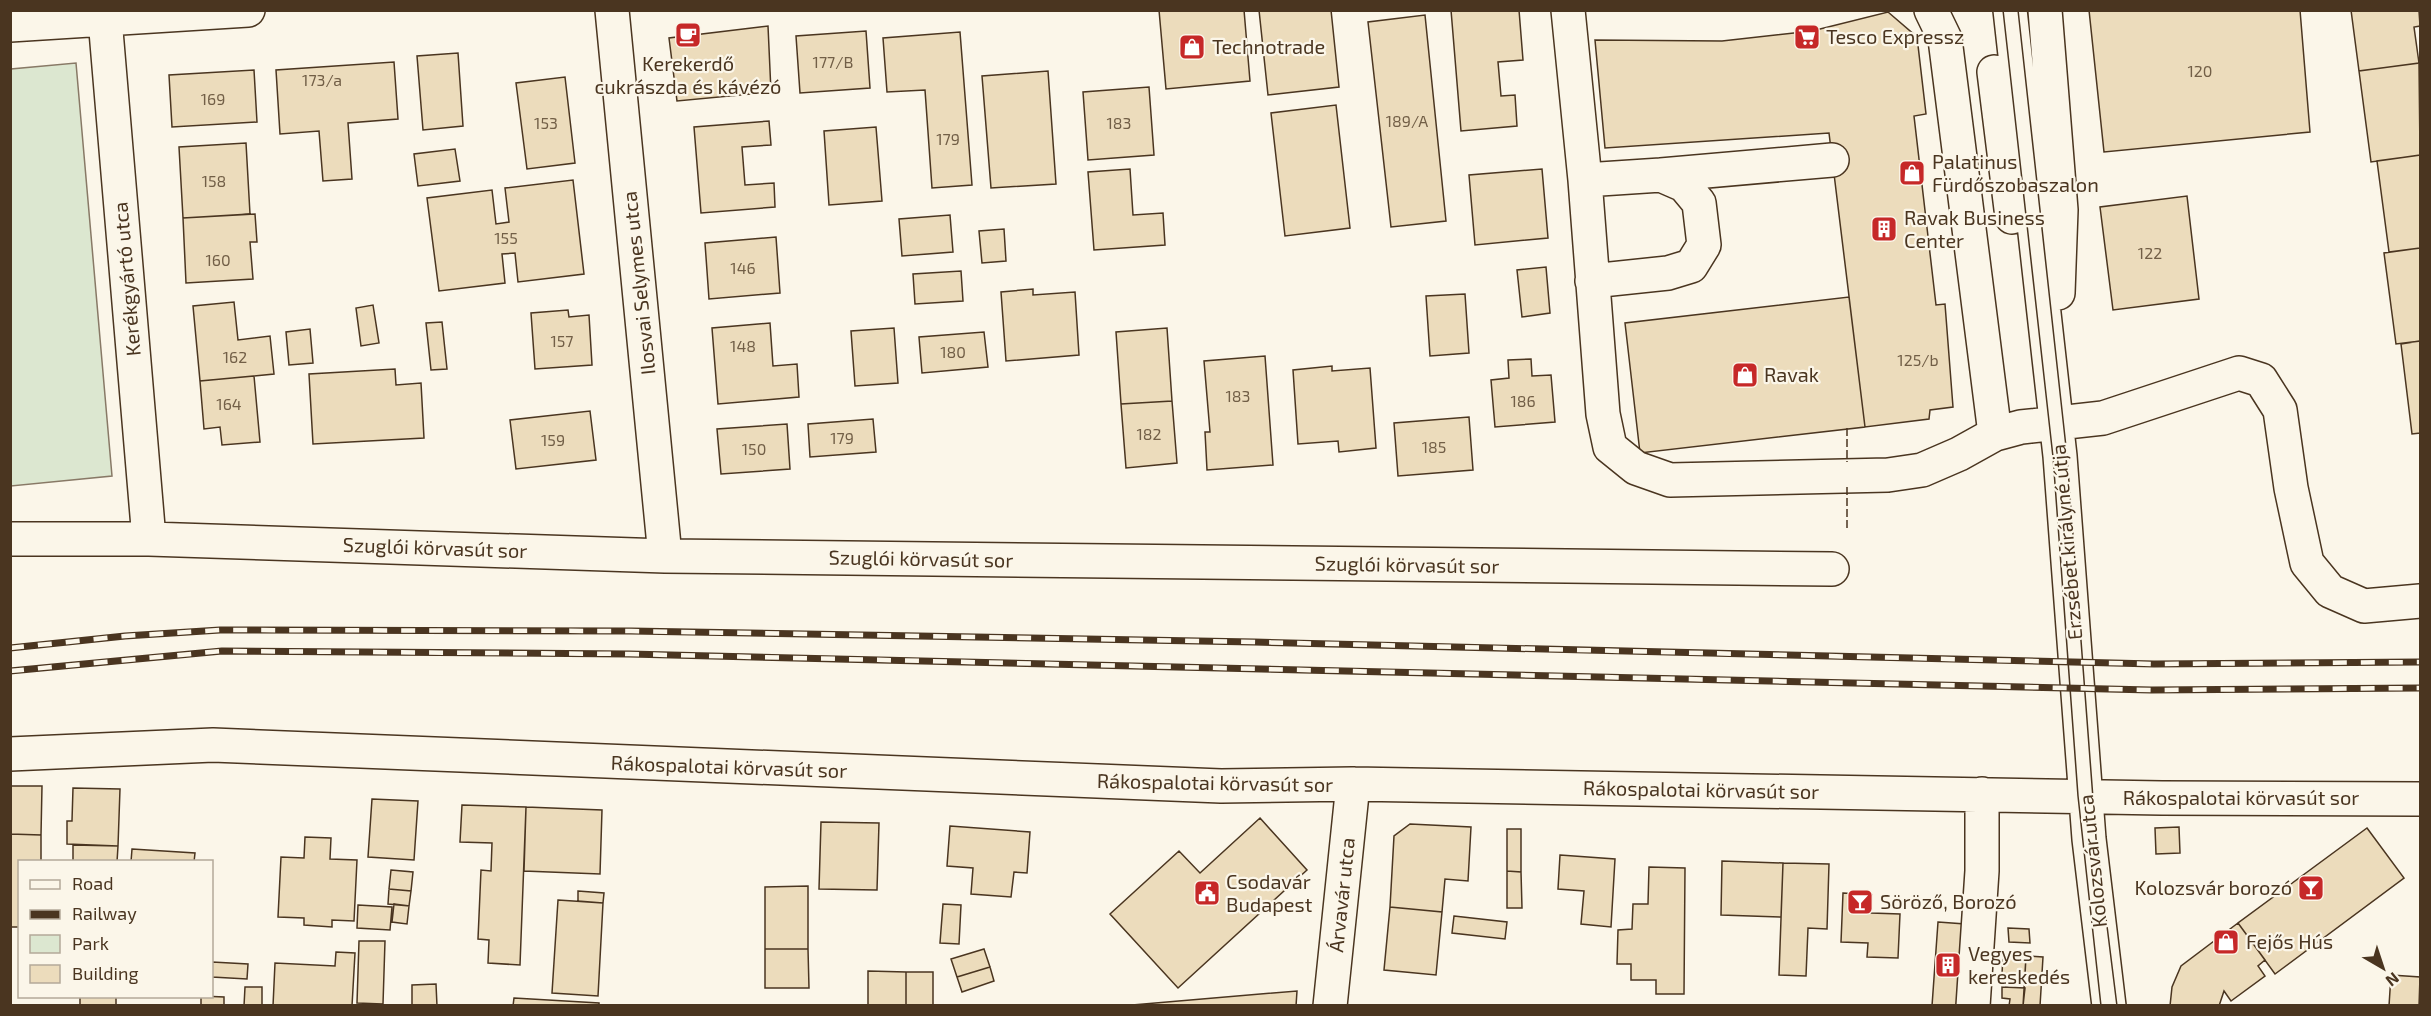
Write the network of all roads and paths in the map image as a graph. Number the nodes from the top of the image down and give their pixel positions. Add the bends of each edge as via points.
1 (248, 10) edge
2 (612, 10) edge
3 (1568, 10) edge
4 (1931, 10) edge
5 (1988, 10) edge
6 (2010, 10) edge
7 (2044, 10) edge
8 (58, 16) edge
9 (105, 19) junction
10 (10, 24) edge
11 (1832, 160) dead end
12 (1661, 175) junction
13 (1585, 180) junction
14 (1592, 281) junction
15 (2051, 368) junction
16 (2056, 421) junction
17 (1995, 435) junction
18 (10, 539) edge
19 (149, 539) junction
20 (665, 556) junction
21 (1832, 569) dead end
22 (2421, 601) edge
23 (2080, 717) joint
24 (10, 754) edge
25 (1353, 784) junction
26 (1982, 794) junction
27 (2086, 796) junction
28 (2421, 799) edge
29 (1330, 1005) edge
30 (1973, 1005) edge
31 (2109, 1005) edge

1 - 9 street
2 - 20 street, Ilosvai Selymes utca
3 - 13 street
4 - 17 street via 1945,39
5 - 15 street, Erzsébet királyné útja via 2003,157 2020,267
6 - 15 street, Erzsébet királyné útja
7 - 15 street, Erzsébet királyné útja via 2061,210
8 - 9 street
8 - 10 street
9 - 19 street, Kerékgyártó utca
11 - 12 street
12 - 13 street
12 - 14 street via 1684,185 1699,203 1704,245 1691,266 1668,273
13 - 14 street
14 - 17 street via 1603,414 1610,447 1636,468 1670,480 1888,475 1922,470
15 - 16 street, Erzsébet királyné útja
16 - 17 street
16 - 22 street via 2103,418 2239,373 2261,380 2280,410 2307,563 2330,591 2364,606
16 - 23 street, Erzsébet királyné útja
18 - 19 street, Szuglói körvasút sor
19 - 20 street, Szuglói körvasút sor
20 - 21 street, Szuglói körvasút sor
23 - 27 street, Kolozsvár utca
24 - 25 street, Rákospalotai körvasút sor via 213,745 1198,785
25 - 26 street, Rákospalotai körvasút sor
25 - 29 street, Árvavár utca
26 - 27 street, Rákospalotai körvasút sor
26 - 30 street via 1982,871
27 - 28 street, Rákospalotai körvasút sor
27 - 31 street, Kolozsvár utca

